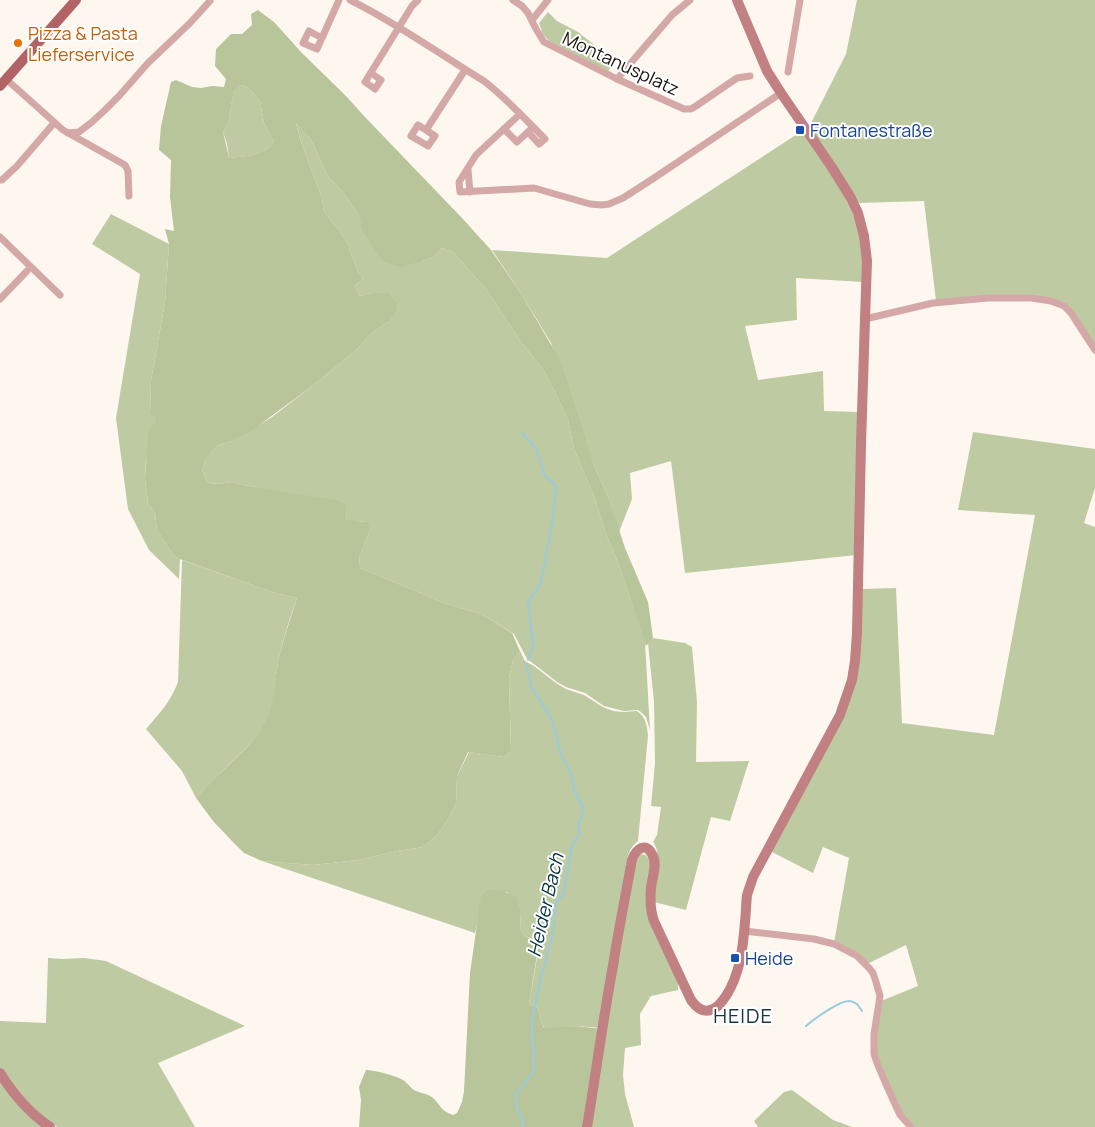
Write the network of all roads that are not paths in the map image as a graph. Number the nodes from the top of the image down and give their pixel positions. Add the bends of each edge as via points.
1 (76, 0) edge
2 (339, 0) edge
3 (350, 0) edge
4 (418, 0) edge
5 (513, 0) edge
6 (548, 0) edge
7 (690, 0) edge
8 (737, 0) edge
9 (800, 0) edge
10 (210, 1) edge
11 (532, 20) junction
12 (399, 27) junction
13 (322, 38) dead end
14 (465, 70) junction
15 (788, 72) dead end
16 (372, 73) dead end
17 (750, 76) dead end
18 (617, 79) junction
19 (3, 83) edge
20 (781, 93) junction
21 (520, 114) junction
22 (54, 123) junction
23 (504, 129) junction
24 (426, 130) dead end
25 (68, 133) junction
26 (0, 180) edge
27 (129, 196) dead end
28 (0, 237) edge
29 (27, 271) dead end
30 (60, 295) dead end
31 (0, 299) edge
32 (866, 320) junction
33 (1095, 350) edge
34 (744, 930) junction
35 (0, 1072) edge
36 (50, 1127) edge
37 (587, 1127) edge
38 (911, 1127) edge

1 - 19 main road
2 - 13 street
3 - 12 street
4 - 12 street
5 - 11 street, Montanusplatz via 526,10
6 - 11 street
7 - 18 street via 672,15
8 - 20 main road via 761,58
9 - 15 street
10 - 25 street via 92,122 78,132
11 - 18 street, Montanusplatz via 544,42
12 - 14 street
12 - 16 street
14 - 21 street via 484,80
14 - 24 street
17 - 18 street, Montanusplatz via 737,78 691,109 681,108
19 - 22 street
20 - 23 street via 623,198 602,205 534,188 460,192 459,182 476,155
20 - 32 main road via 851,198 861,221 866,252
21 - 23 street
21 - 23 street via 530,129 517,142
22 - 25 street
22 - 26 street via 17,166
25 - 27 street via 125,165
28 - 30 street
29 - 31 street
32 - 33 street via 933,303 1031,298 1064,306
32 - 34 main road via 854,670 837,723 753,877 747,896
34 - 37 main road via 739,965 722,1001 707,1011 698,1008 691,1000 651,915 653,854 641,848 636,852 632,858
34 - 38 street via 834,944 857,956 869,968 880,996 874,1054 900,1115
35 - 36 main road via 24,1105

